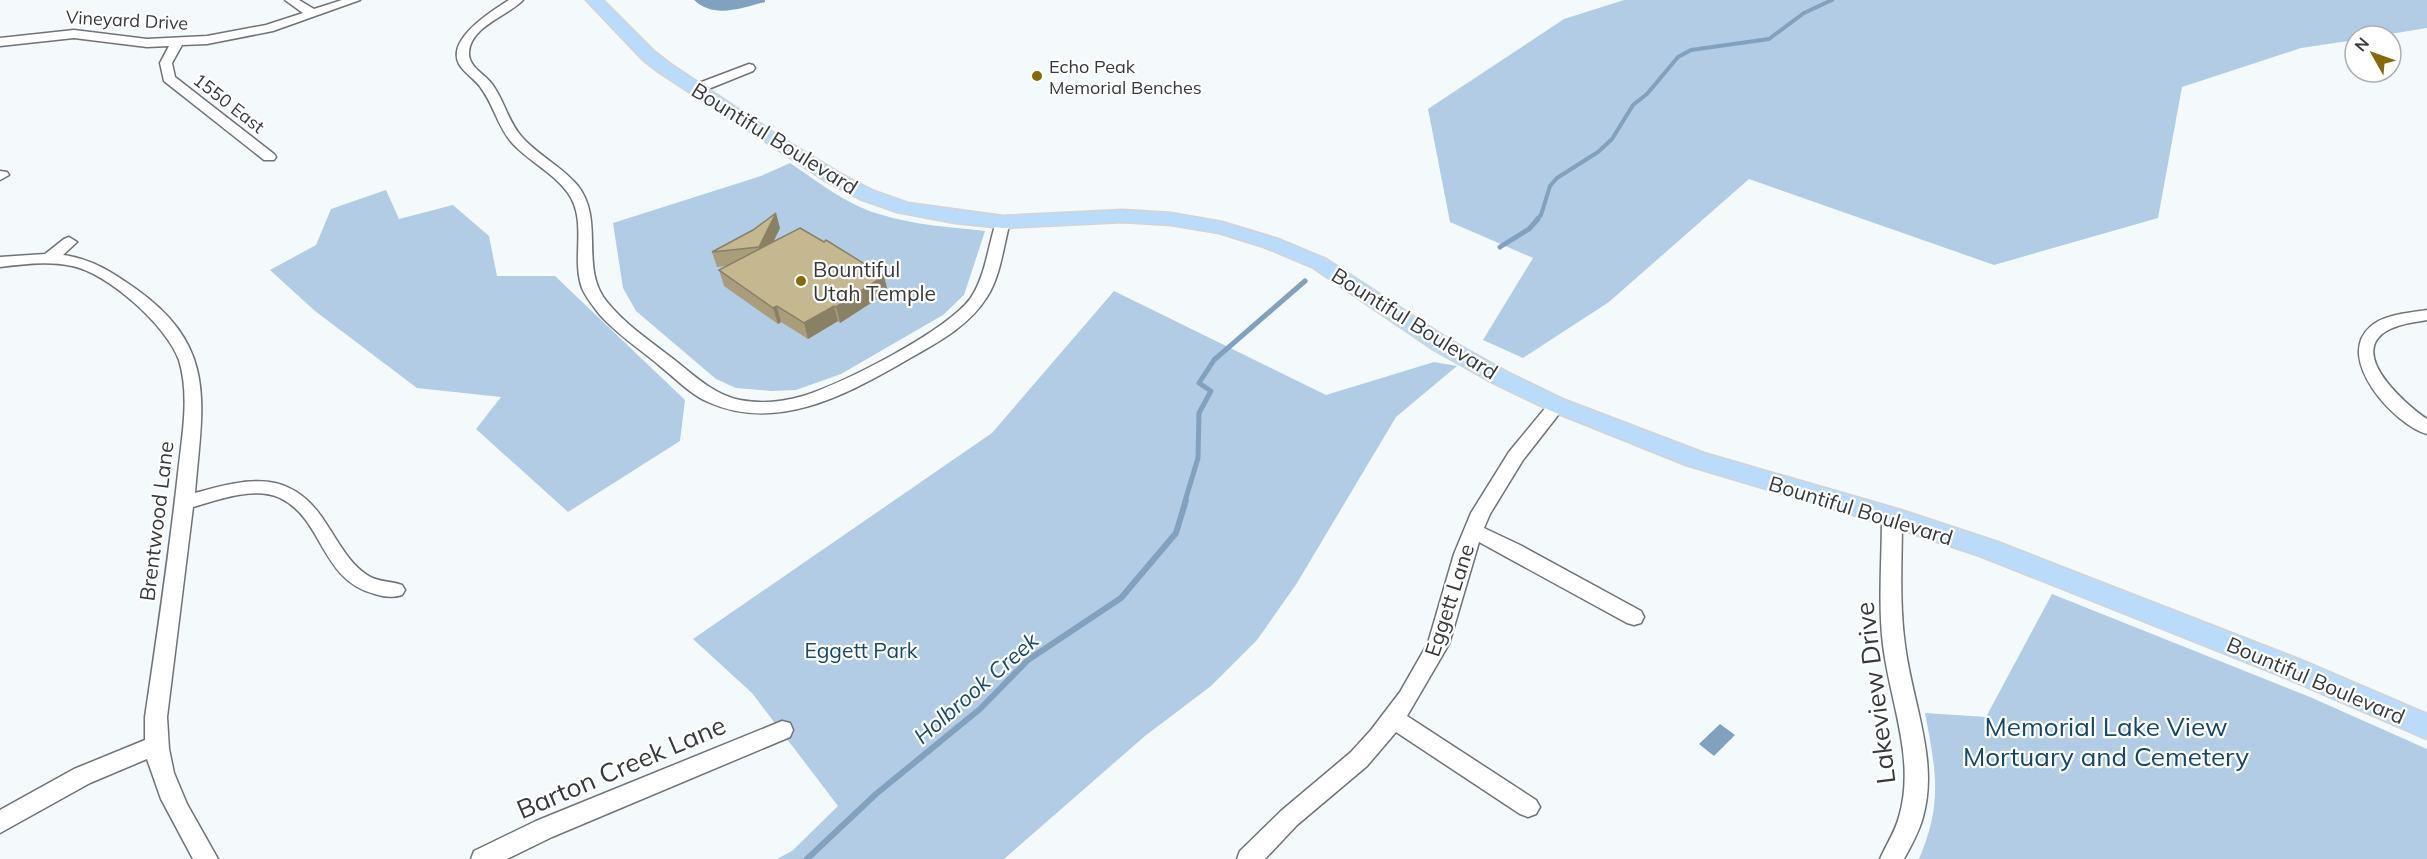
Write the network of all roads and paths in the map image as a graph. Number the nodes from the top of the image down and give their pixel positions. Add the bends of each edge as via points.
1 (291, 0) edge
2 (354, 0) edge
3 (517, 0) edge
4 (594, 0) edge
5 (313, 14) junction
6 (0, 42) edge
7 (177, 43) junction
8 (749, 68) dead end
9 (696, 89) junction
10 (269, 157) dead end
11 (1003, 222) junction
12 (69, 242) dead end
13 (47, 260) junction
14 (0, 262) edge
15 (2427, 315) edge
16 (1557, 405) junction
17 (2427, 428) edge
18 (185, 503) junction
19 (1892, 517) junction
20 (1473, 531) junction
21 (395, 590) dead end
22 (1634, 617) dead end
23 (1394, 719) junction
24 (2427, 727) edge
25 (782, 730) dead end
26 (157, 745) junction
27 (1528, 807) dead end
28 (0, 822) edge
29 (206, 859) edge
30 (483, 859) edge
31 (1249, 859) edge
32 (1892, 859) edge

1 - 5 street
2 - 5 street, Vineyard Drive
3 - 11 street via 472,35 463,50 465,63 488,88 515,137 568,183 578,197 586,227 586,273 596,298 616,321 715,398 777,407 807,401 851,384 932,338 958,320 981,294
4 - 9 main road, Bountiful Boulevard via 649,56
5 - 7 street, Vineyard Drive via 239,35
6 - 7 street, Vineyard Drive via 74,34
7 - 10 street, 1550 East via 166,63 170,78
8 - 9 street
9 - 11 main road, Bountiful Boulevard via 809,163 867,195 927,213
11 - 16 main road, Bountiful Boulevard via 1146,216 1254,237 1319,263 1442,345
12 - 13 street
13 - 14 street, Brentwood Lane
13 - 18 street, Brentwood Lane via 81,263 107,275 152,307 178,340 191,375 192,423
15 - 17 street via 2402,318 2380,327 2365,348 2369,368 2383,391
16 - 19 main road, Bountiful Boulevard via 1705,462
16 - 20 street, Eggett Lane via 1516,456
18 - 21 street via 246,489 285,492 302,505 350,573 376,587
18 - 26 street, Brentwood Lane via 156,717
19 - 24 main road, Bountiful Boulevard via 1989,549
19 - 32 street, Lakeview Drive via 1894,645 1913,747 1916,790 1911,816
20 - 22 street
20 - 23 street, Eggett Lane via 1438,644
23 - 27 street
23 - 31 street, Eggett Lane via 1359,759 1289,818
25 - 30 street, Barton Creek Lane via 544,829
26 - 28 street via 82,776
26 - 29 street, Brentwood Lane via 163,776

